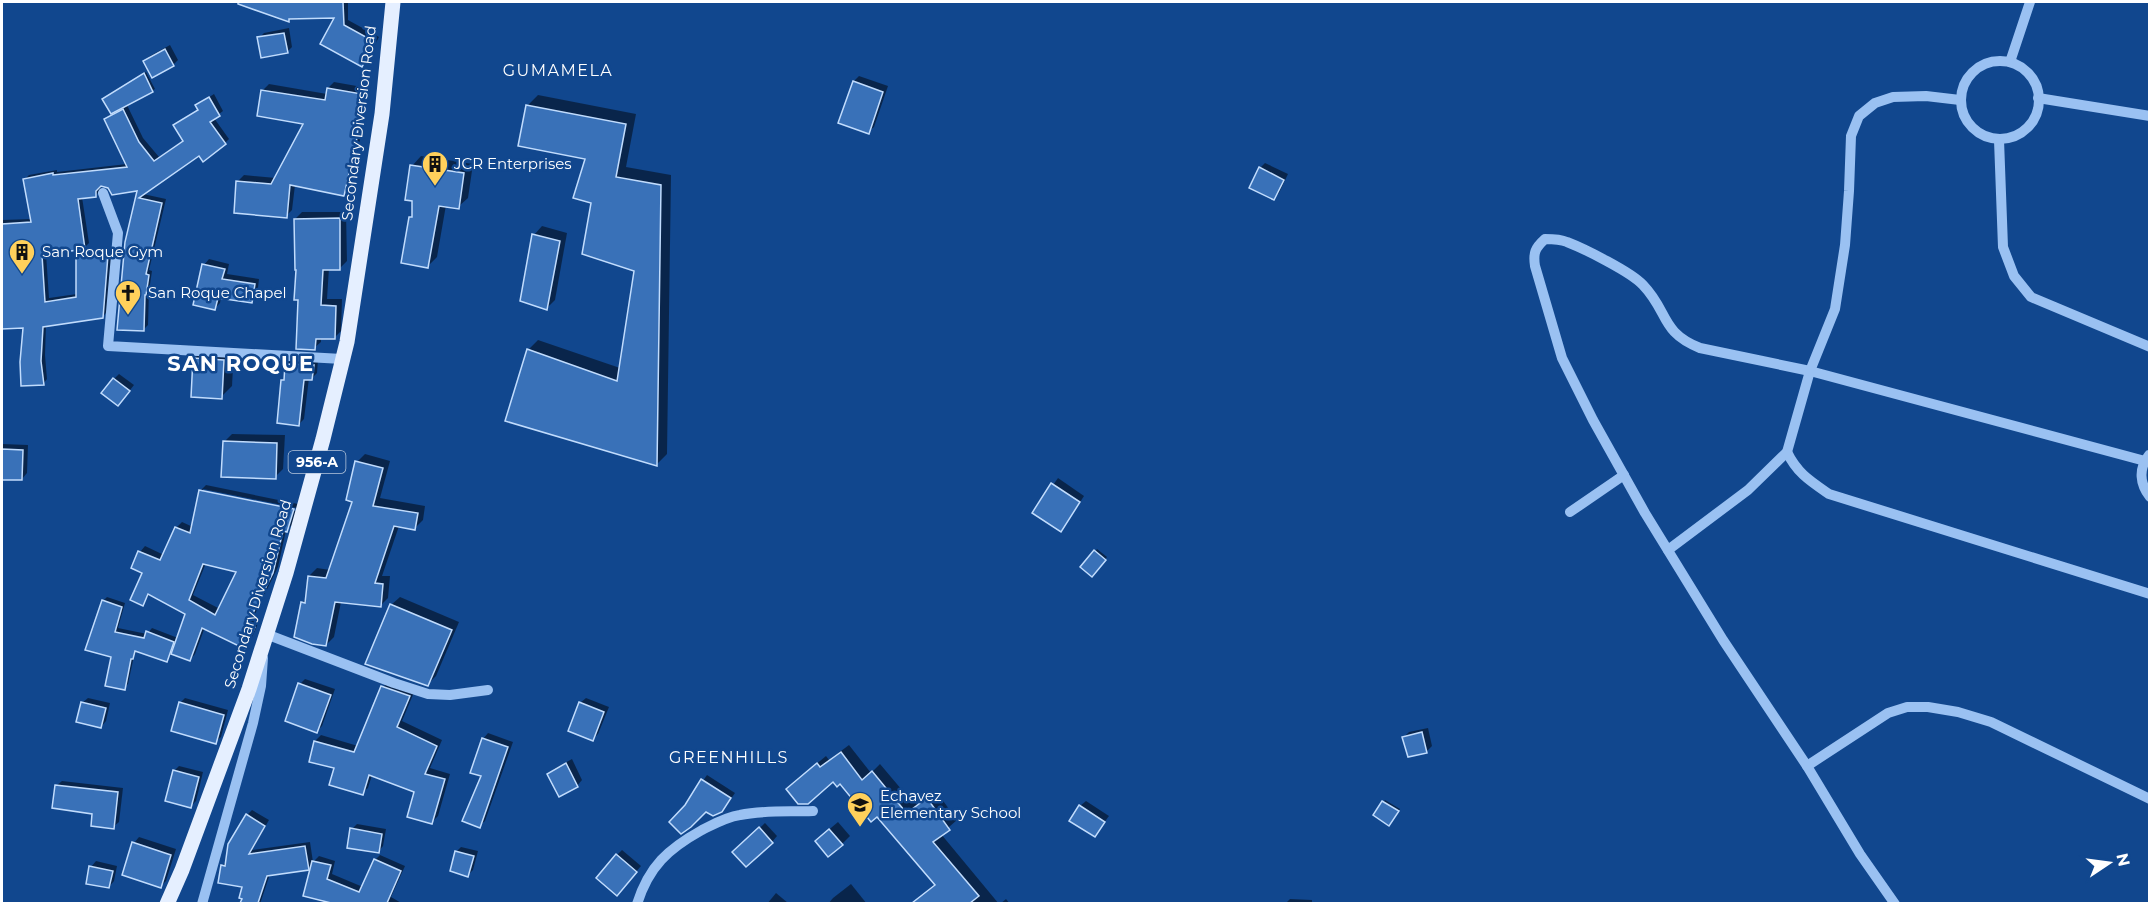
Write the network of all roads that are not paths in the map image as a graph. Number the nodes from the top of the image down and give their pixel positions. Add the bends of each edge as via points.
1 (393, 2) edge
2 (2030, 2) edge
3 (2010, 62) junction
4 (2038, 98) junction
5 (1960, 100) junction
6 (2150, 116) edge
7 (1999, 140) junction
8 (103, 193) dead end
9 (2150, 347) edge
10 (342, 359) junction
11 (1810, 371) junction
12 (1787, 452) junction
13 (2147, 458) edge
14 (1624, 475) junction
15 (2150, 497) edge
16 (1570, 512) dead end
17 (1668, 550) junction
18 (2150, 594) edge
19 (265, 640) junction
20 (488, 690) dead end
21 (1807, 766) junction
22 (2150, 799) edge
23 (813, 811) dead end
24 (166, 903) edge
25 (202, 903) edge
26 (637, 903) edge
27 (1894, 903) edge

1 - 10 main road, Secondary Diversion Road / 956-A via 382,114
2 - 3 street
3 - 4 street via 2033,78
3 - 5 street via 1995,61 1970,74
4 - 6 street
4 - 7 street via 2034,119 2025,130 2013,138
5 - 7 street via 1969,124 1987,138
5 - 11 street via 1893,96 1875,103 1859,116 1851,136 1850,191 1835,309
7 - 9 street via 2003,247 2014,276 2031,297
8 - 10 street via 118,232 108,346
10 - 19 main road, Secondary Diversion Road / 956-A
11 - 12 street
11 - 13 street
11 - 14 street via 1687,343 1668,326 1654,300 1633,276 1566,242 1545,239 1534,254 1535,266 1562,358
12 - 17 street via 1748,490
12 - 18 street via 1794,465 1829,494
13 - 15 street via 2141,471
14 - 16 street
14 - 17 street
17 - 21 street
19 - 20 street via 428,694
19 - 24 main road, Secondary Diversion Road / 956-A via 186,859
19 - 25 street via 259,695
21 - 22 street via 1888,713 1907,707 1928,707 1991,722
21 - 27 street
23 - 26 street via 741,814 682,840 647,877

